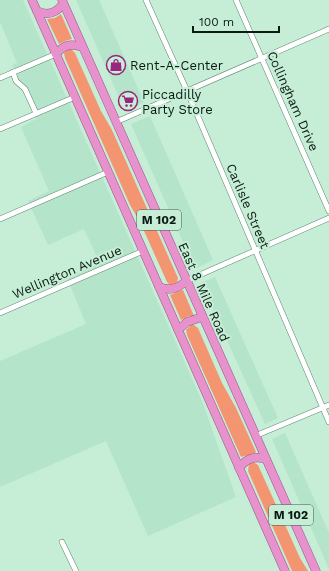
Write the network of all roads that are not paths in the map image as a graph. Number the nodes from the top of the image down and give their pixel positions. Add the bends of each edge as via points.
1 (32, 0) edge
2 (146, 0) edge
3 (236, 0) edge
4 (62, 2) edge
5 (37, 11) junction
6 (329, 29) edge
7 (82, 46) junction
8 (56, 54) junction
9 (262, 58) junction
10 (13, 72) junction
11 (0, 78) edge
12 (187, 91) junction
13 (75, 97) junction
14 (36, 113) junction
15 (116, 122) junction
16 (0, 129) edge
17 (108, 172) junction
18 (329, 211) edge
19 (329, 218) edge
20 (0, 219) edge
21 (256, 250) junction
22 (143, 251) junction
23 (186, 281) junction
24 (159, 287) junction
25 (0, 313) edge
26 (202, 317) junction
27 (178, 330) junction
28 (329, 405) edge
29 (323, 408) junction
30 (329, 422) edge
31 (255, 436) junction
32 (266, 459) junction
33 (239, 468) junction
34 (62, 542) dead end
35 (76, 571) edge
36 (285, 571) edge
37 (316, 571) edge

1 - 5 highway, M 102
2 - 12 street, Carlisle Street
3 - 9 street, Collingham Drive
4 - 5 highway via 58,10 52,14
4 - 7 highway, East 8 Mile Road / M 102
5 - 8 highway, M 102
6 - 9 street
7 - 8 highway via 68,44
7 - 15 highway, East 8 Mile Road / M 102
8 - 10 street
8 - 13 highway, M 102
9 - 12 street
9 - 18 street, Collingham Drive
10 - 11 street
10 - 14 street via 16,81 25,89
12 - 15 street
12 - 21 street, Carlisle Street
13 - 14 street
13 - 17 highway, M 102
14 - 16 street
15 - 23 highway, East 8 Mile Road / M 102
17 - 20 street
17 - 22 highway, M 102
19 - 21 street
21 - 23 street
21 - 29 street, Carlisle Street
22 - 24 highway, M 102
22 - 25 street, Wellington Avenue
23 - 24 highway via 174,289
23 - 26 highway, East 8 Mile Road / M 102
24 - 27 highway, M 102
26 - 27 highway via 187,322
26 - 31 highway, East 8 Mile Road / M 102
27 - 33 highway, M 102
28 - 29 street
29 - 30 street, Carlisle Street
29 - 31 street
31 - 32 highway, East 8 Mile Road / M 102
32 - 33 highway via 251,458
32 - 37 highway, East 8 Mile Road / M 102
33 - 36 highway, M 102
34 - 35 street

